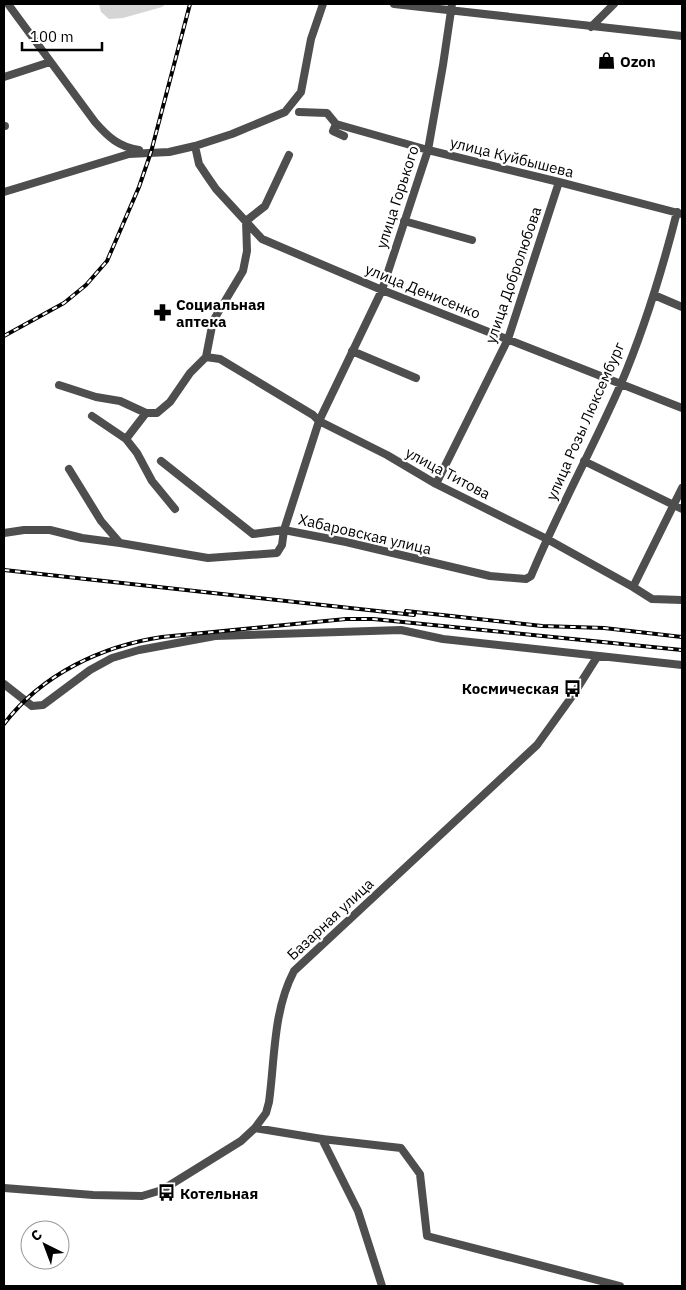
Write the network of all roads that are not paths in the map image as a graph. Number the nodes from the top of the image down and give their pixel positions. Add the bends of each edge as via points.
1 (8, 4) edge
2 (323, 4) edge
3 (394, 4) edge
4 (614, 4) edge
5 (452, 7) edge
6 (591, 27) junction
7 (682, 36) edge
8 (50, 62) junction
9 (4, 77) edge
10 (299, 112) dead end
11 (336, 124) junction
12 (344, 136) dead end
13 (195, 146) junction
14 (428, 150) junction
15 (151, 152) junction
16 (288, 155) dead end
17 (559, 182) junction
18 (4, 192) edge
19 (679, 213) edge
20 (246, 221) junction
21 (404, 221) junction
22 (472, 240) dead end
23 (382, 290) junction
24 (654, 295) junction
25 (682, 306) edge
26 (508, 339) junction
27 (352, 352) junction
28 (206, 357) junction
29 (416, 378) dead end
30 (59, 385) dead end
31 (620, 385) junction
32 (682, 408) edge
33 (146, 414) junction
34 (92, 416) dead end
35 (319, 421) junction
36 (126, 439) junction
37 (161, 461) dead end
38 (584, 461) junction
39 (69, 468) dead end
40 (436, 484) junction
41 (682, 488) edge
42 (678, 508) edge
43 (175, 509) dead end
44 (284, 530) junction
45 (4, 533) edge
46 (547, 539) junction
47 (120, 543) junction
48 (526, 579) joint
49 (633, 587) junction
50 (682, 600) edge
51 (598, 656) junction
52 (682, 664) edge
53 (4, 684) edge
54 (255, 1128) junction
55 (322, 1140) junction
56 (4, 1188) edge
57 (382, 1286) edge
58 (620, 1286) edge

1 - 8 street
2 - 13 street via 311,39 301,92 285,112
3 - 5 street
4 - 6 street
5 - 6 street
5 - 14 street, улица Горького
6 - 7 street
8 - 9 street
8 - 15 street via 109,138 121,146
10 - 11 street, улица Куйбышева via 327,113
11 - 12 street, улица Куйбышева via 333,131
11 - 14 street, улица Куйбышева
13 - 15 street via 170,152
13 - 20 street, улица Денисенко via 199,164 207,176
14 - 17 street, улица Куйбышева
14 - 21 street, улица Горького
15 - 18 street via 129,154
16 - 20 street via 265,206
17 - 19 street, улица Куйбышева
17 - 26 street, улица Добролюбова
19 - 24 street, улица Розы Люксембург
20 - 23 street, улица Денисенко via 262,239
20 - 28 street via 247,250 243,271 213,321
21 - 22 street
21 - 23 street, улица Горького
23 - 26 street, улица Денисенко
23 - 27 street, улица Горького
24 - 25 street
24 - 31 street, улица Розы Люксембург
26 - 31 street, улица Денисенко
26 - 40 street, улица Добролюбова
27 - 29 street
27 - 35 street, улица Горького
28 - 33 street via 170,402 158,413
28 - 35 street, улица Титова via 220,359
30 - 33 street via 120,402
31 - 32 street, улица Денисенко
31 - 38 street, улица Розы Люксембург
33 - 36 street
34 - 36 street
35 - 40 street, улица Титова
35 - 44 street, улица Горького
36 - 43 street via 138,453 152,481
37 - 44 street, Хабаровская улица via 253,534
38 - 42 street
38 - 46 street, улица Розы Люксембург
39 - 47 street via 101,521
40 - 46 street, улица Титова
41 - 42 street
42 - 49 street
44 - 47 street, улица Горького via 282,545 276,553 208,558
44 - 48 street, Хабаровская улица via 490,576
45 - 47 street via 50,530
46 - 48 street, улица Розы Люксембург via 531,576
46 - 49 street, улица Титова
49 - 50 street, улица Титова via 652,599
51 - 52 street
51 - 53 street via 443,639 401,630 215,636 112,658 43,704 32,706
51 - 54 street, Базарная улица via 537,745 294,971 279,1010 269,1102 266,1113
54 - 55 street
54 - 56 street, Базарная улица via 241,1141 162,1190 142,1196
55 - 57 street via 358,1211
55 - 58 street via 401,1148 420,1174 427,1236

